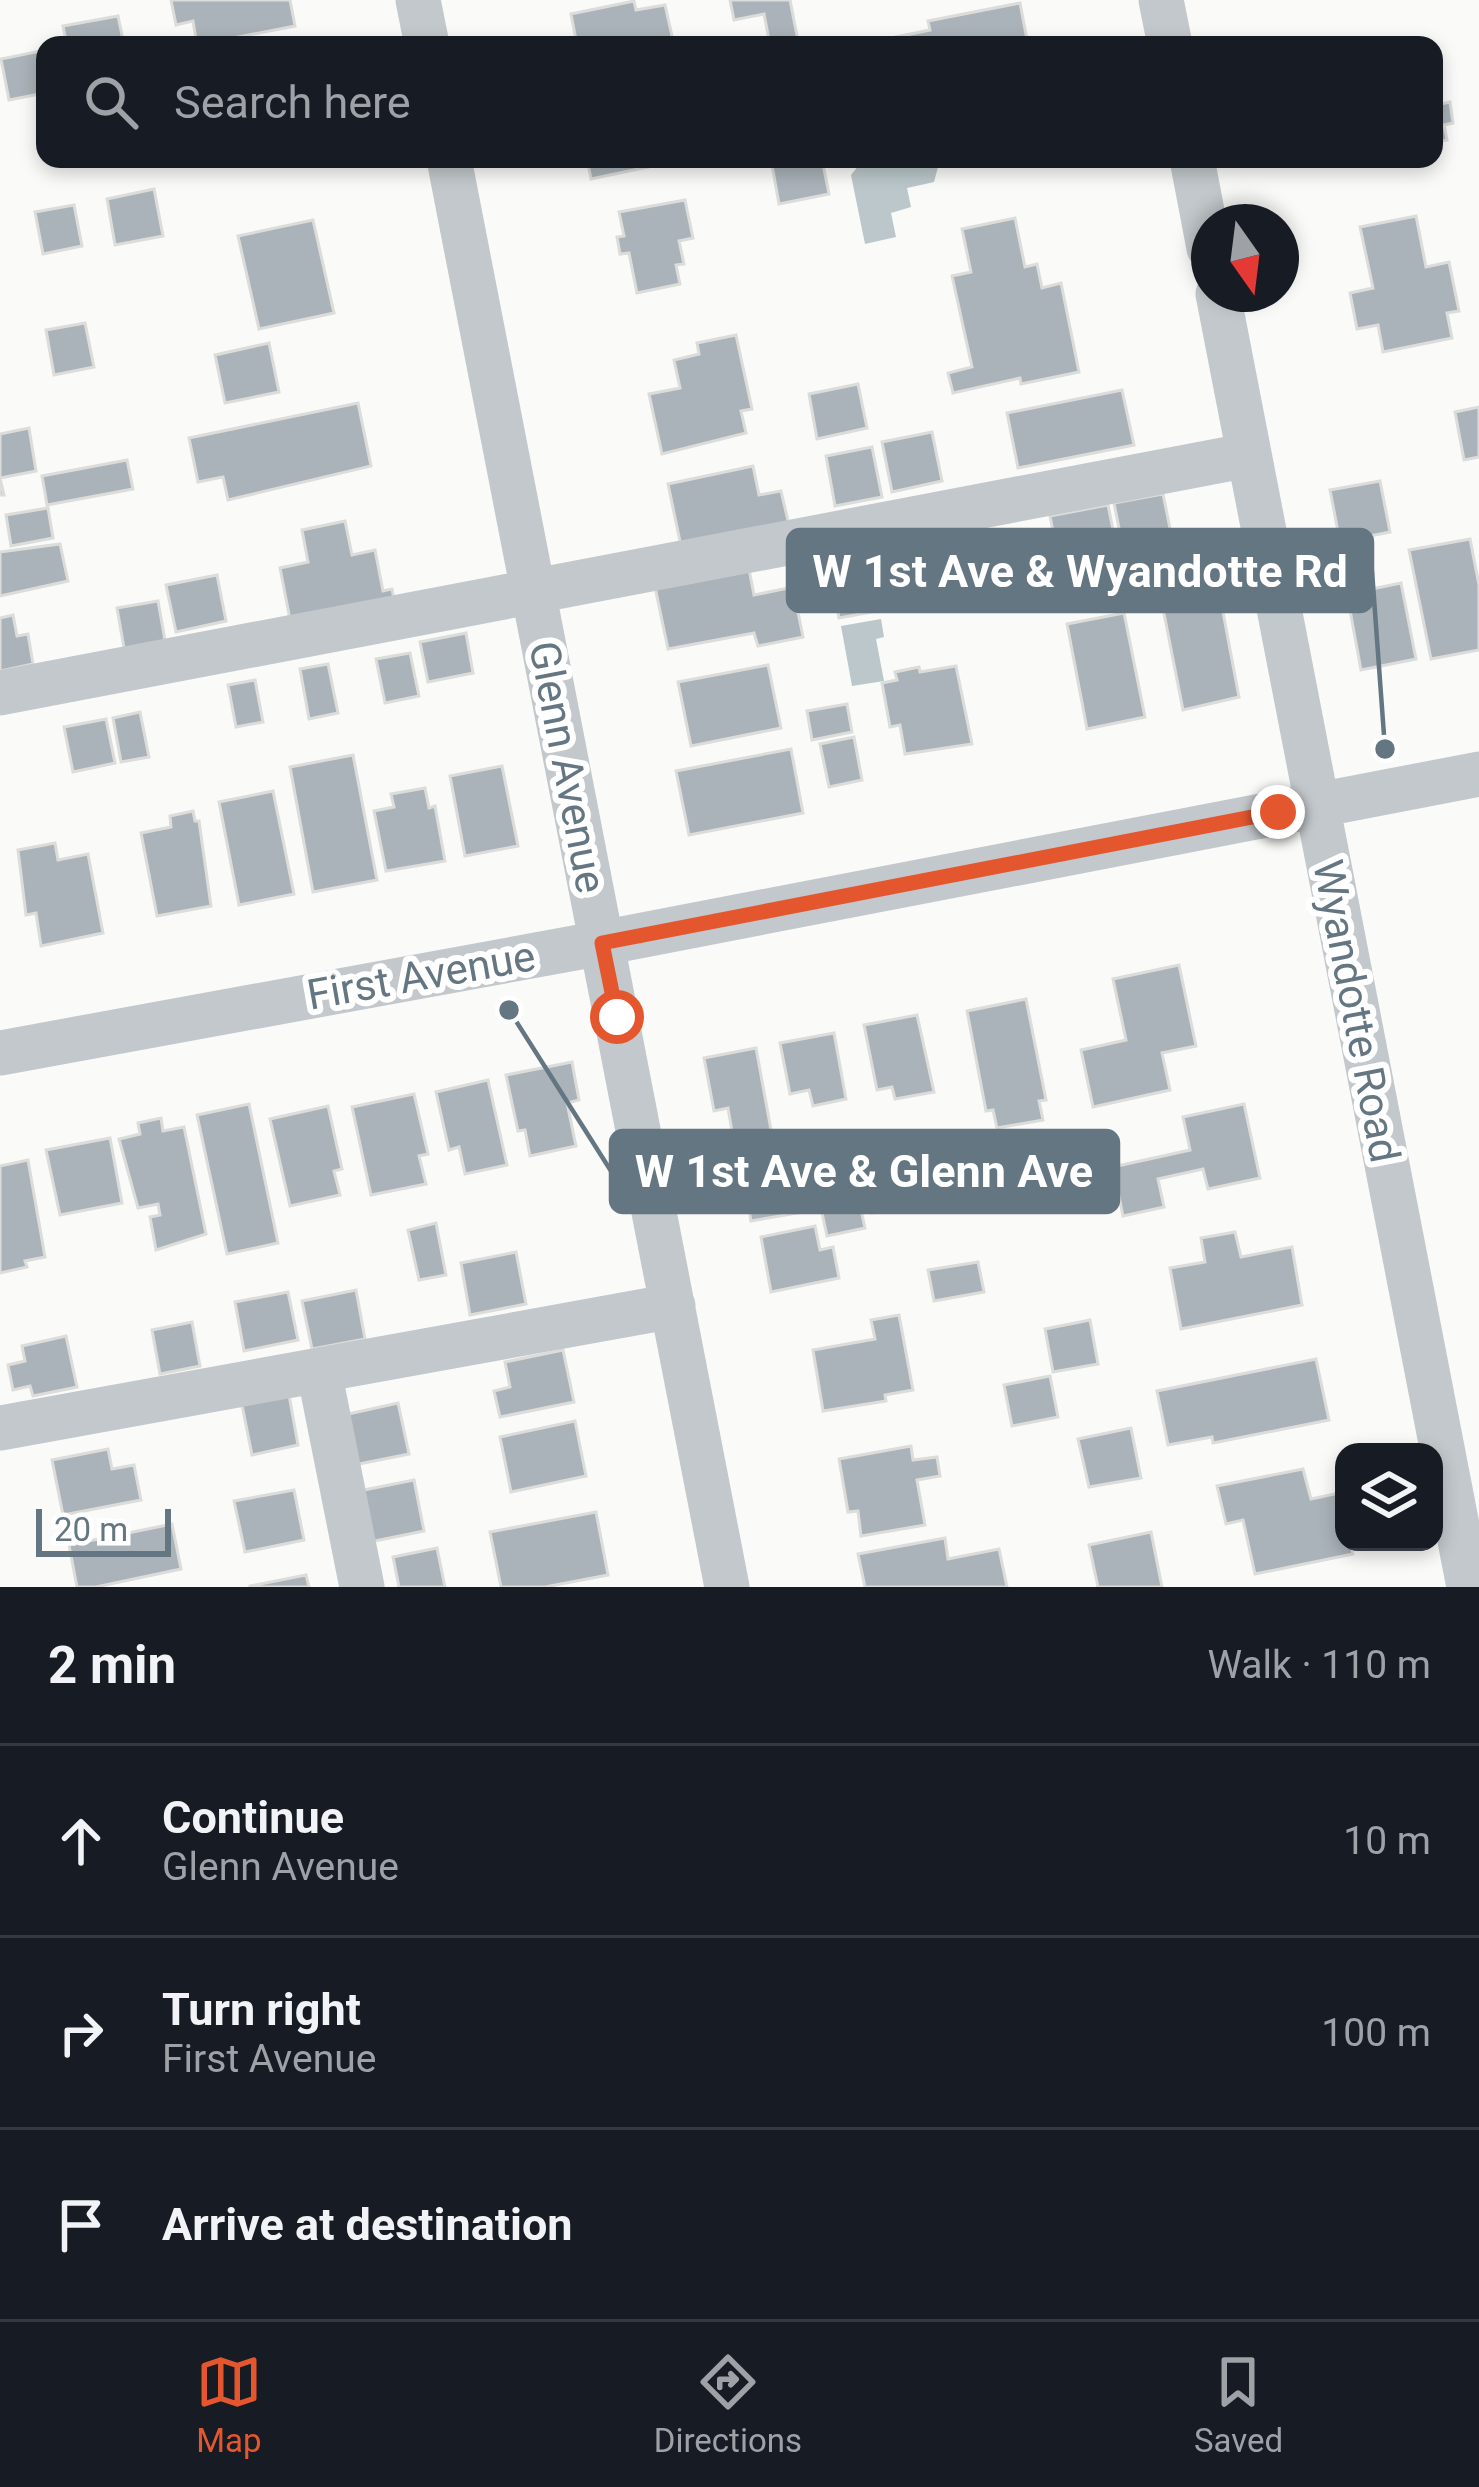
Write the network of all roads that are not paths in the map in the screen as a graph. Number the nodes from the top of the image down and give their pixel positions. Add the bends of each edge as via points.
1 (418, 0) edge
2 (1161, 0) edge
3 (425, 36) edge
4 (1168, 36) edge
5 (451, 168) edge
6 (1194, 168) edge
7 (1201, 204) edge
8 (1221, 312) edge
9 (1249, 455) junction
10 (534, 593) junction
11 (0, 693) edge
12 (1479, 774) edge
13 (1316, 805) junction
14 (602, 943) junction
15 (0, 1053) edge
16 (674, 1306) junction
17 (319, 1371) junction
18 (0, 1428) edge
19 (362, 1587) edge
20 (728, 1587) edge
21 (1469, 1587) edge

1 - 3 street
2 - 4 street
5 - 10 street, Glenn Avenue
6 - 7 street
8 - 9 street, Wyandotte Road
9 - 10 street
9 - 13 street, Wyandotte Road
10 - 11 street
10 - 14 street, Glenn Avenue
12 - 13 street, First Avenue
13 - 14 street, First Avenue
13 - 21 street, Wyandotte Road
14 - 15 street, First Avenue
14 - 16 street, Glenn Avenue
16 - 17 street
16 - 20 street, Glenn Avenue
17 - 18 street
17 - 19 street

